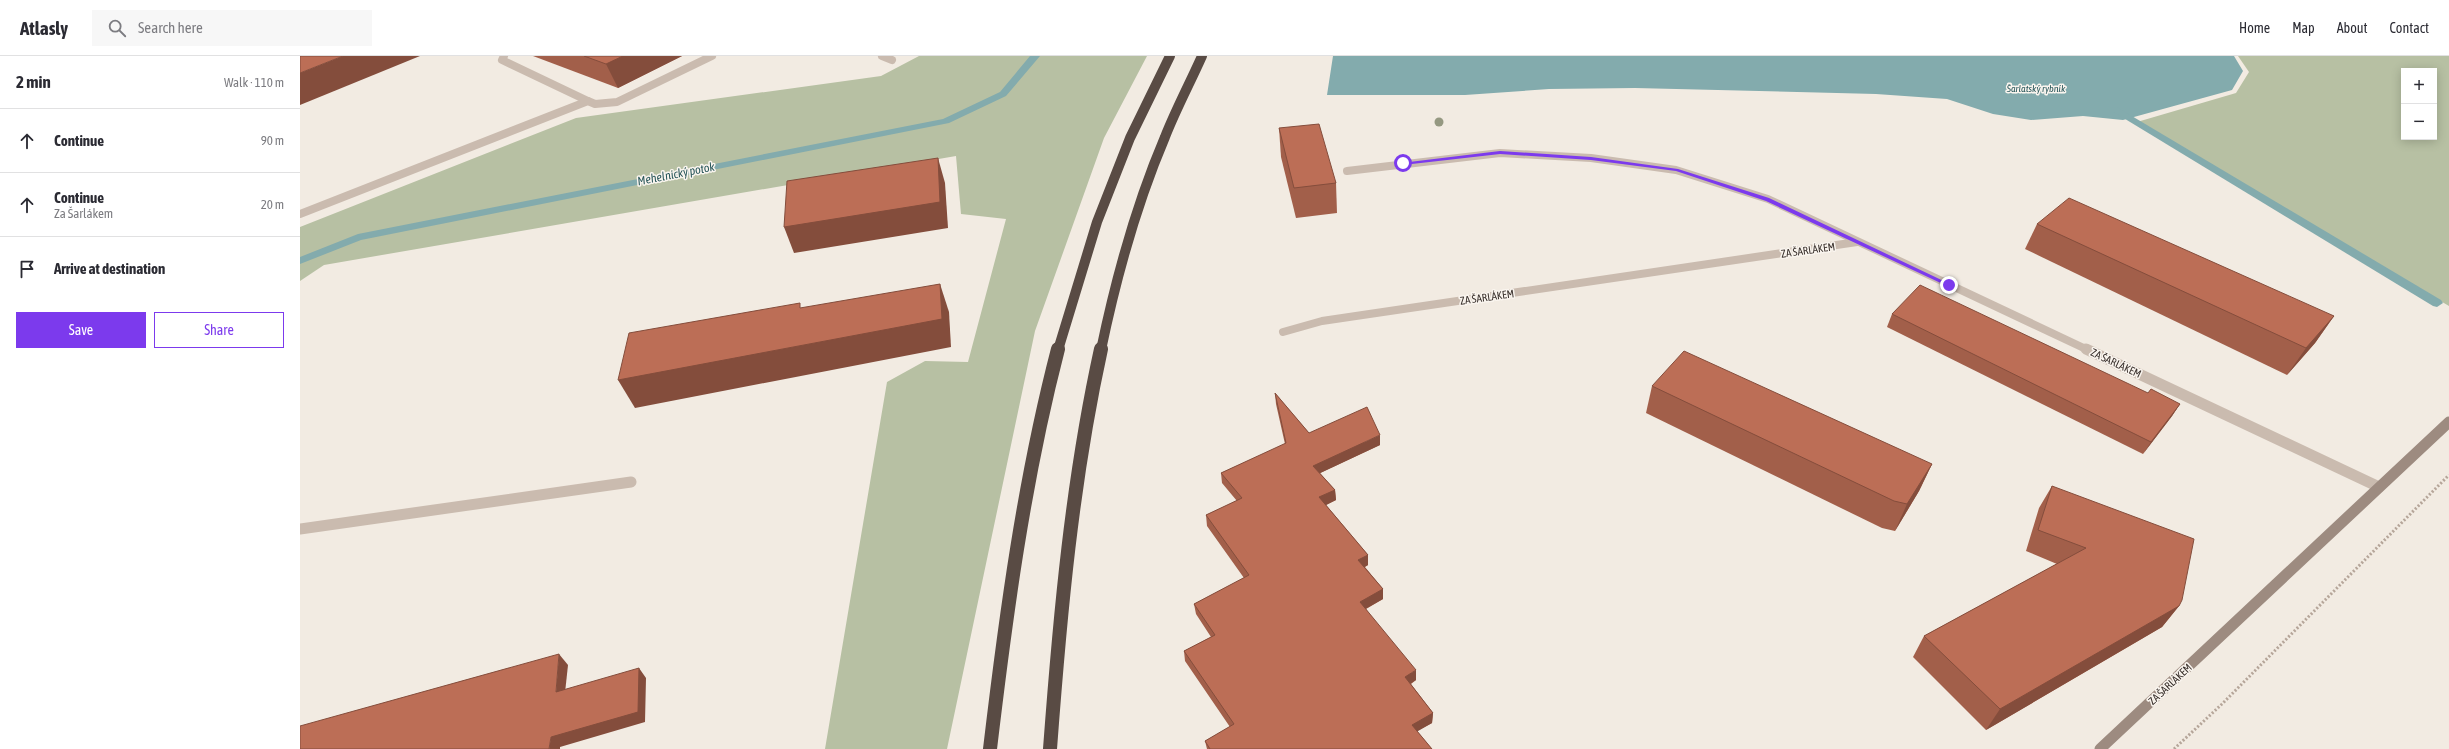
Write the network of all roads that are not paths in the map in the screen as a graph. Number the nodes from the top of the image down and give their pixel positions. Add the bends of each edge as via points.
1 (504, 56) edge
2 (712, 56) edge
3 (882, 56) edge
4 (1170, 56) edge
5 (1202, 56) edge
6 (892, 60) dead end
7 (588, 101) junction
8 (1348, 171) dead end
9 (300, 214) edge
10 (1857, 242) junction
11 (1283, 332) dead end
12 (2449, 422) edge
13 (631, 482) dead end
14 (2379, 487) junction
15 (300, 529) edge
16 (990, 749) edge
17 (1050, 749) edge
18 (2100, 749) edge

1 - 7 street via 502,60
2 - 7 street via 617,102 595,104
3 - 6 street
4 - 16 highway via 1140,111 1105,195 1070,300 1033,449 1004,623
5 - 17 highway via 1174,114 1141,197 1112,298 1079,454 1059,628
7 - 9 street
8 - 10 street via 1500,153 1591,158 1676,170 1768,199
10 - 11 street, ZA ŠARLÁKEM via 1322,321
10 - 14 street, ZA ŠARLÁKEM
12 - 14 street, ZA ŠARLÁKEM
13 - 15 street
14 - 18 street, ZA ŠARLÁKEM

